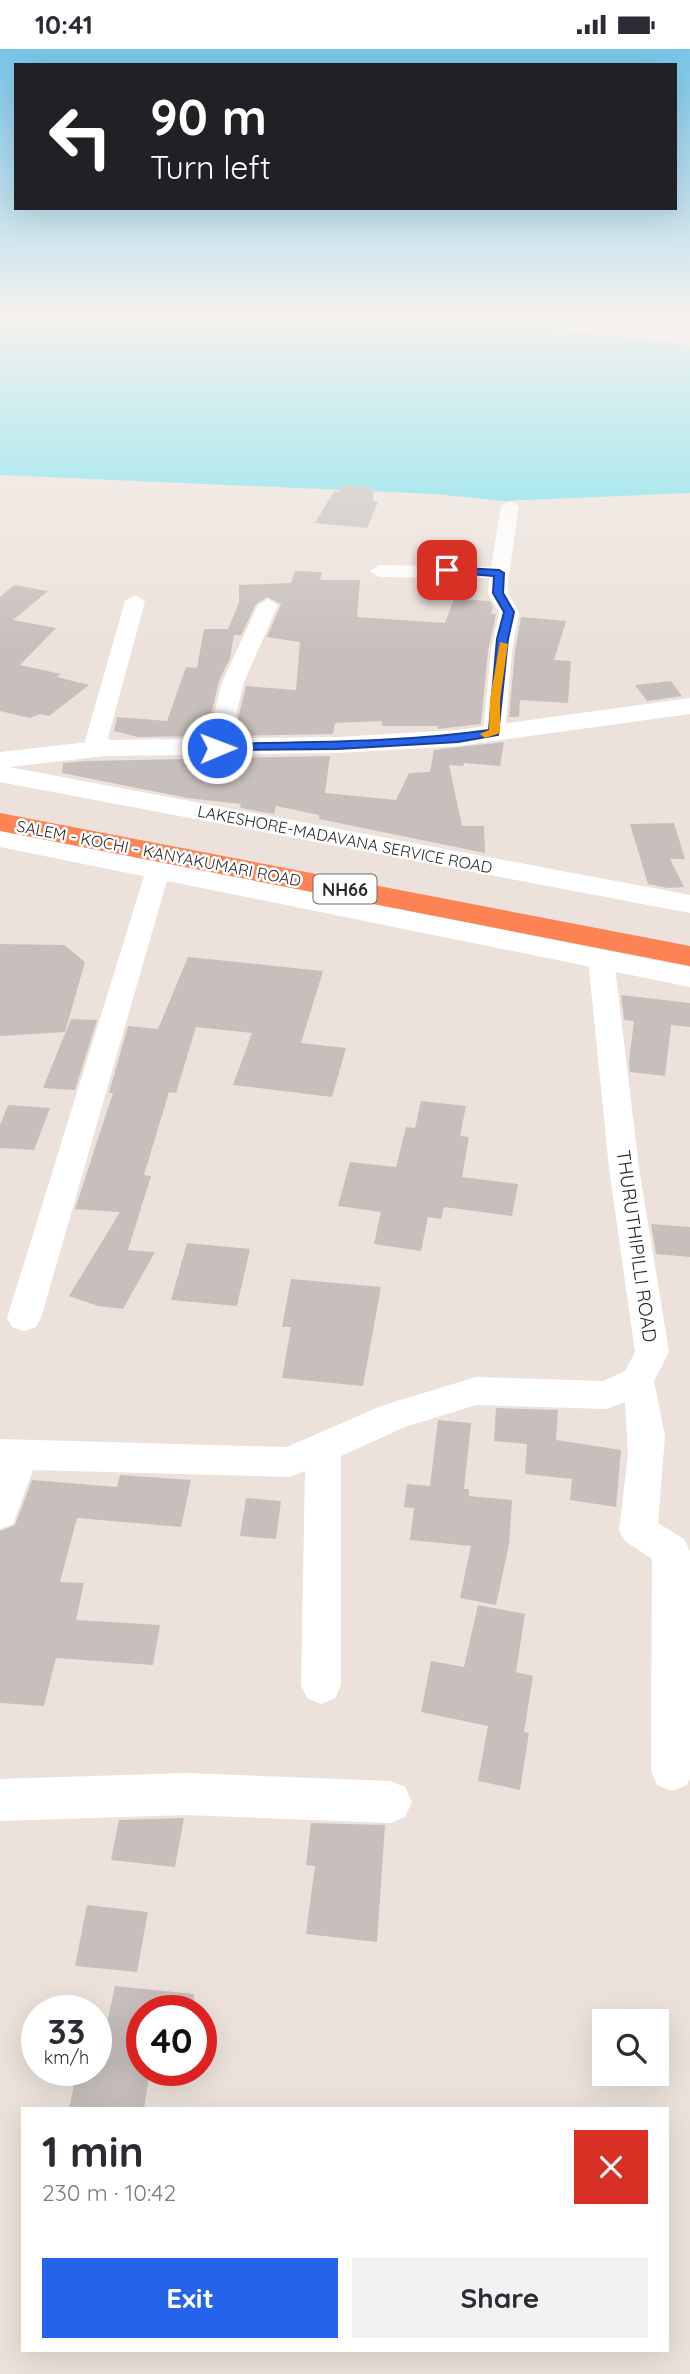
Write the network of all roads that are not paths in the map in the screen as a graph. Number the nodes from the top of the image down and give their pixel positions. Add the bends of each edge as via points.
1 (510, 506) dead end
2 (379, 571) dead end
3 (499, 573) junction
4 (135, 601) dead end
5 (268, 605) dead end
6 (690, 706) edge
7 (494, 733) junction
8 (110, 748) junction
9 (217, 748) junction
10 (0, 760) edge
11 (0, 774) edge
12 (0, 804) edge
13 (0, 822) edge
14 (0, 838) edge
15 (158, 870) junction
16 (690, 904) edge
17 (690, 933) edge
18 (690, 956) edge
19 (601, 959) junction
20 (690, 977) edge
21 (24, 1318) dead end
22 (637, 1381) junction
23 (323, 1449) junction
24 (10, 1455) edge
25 (0, 1513) edge
26 (321, 1685) dead end
27 (672, 1771) dead end
28 (0, 1800) edge
29 (390, 1802) dead end

1 - 3 street
2 - 3 street
3 - 7 street via 498,593 509,612
4 - 8 street via 96,741
5 - 9 street via 233,682
6 - 7 street
7 - 9 street
8 - 9 street
8 - 10 street
11 - 16 street, LAKESHORE-MADAVANA SERVICE ROAD
12 - 17 highway, SALEM - KOCHI - KANYAKUMARI ROAD / NH66
13 - 18 highway, SALEM - KOCHI - KANYAKUMARI ROAD / NH66
14 - 15 street
15 - 19 street
15 - 21 street
19 - 20 street
19 - 22 street, THURUTHIPILLI ROAD via 624,1168 652,1352
22 - 23 street via 606,1395 476,1391 394,1416
22 - 27 street via 645,1404 647,1458 638,1530 671,1551
23 - 24 street via 289,1462
23 - 26 street
24 - 25 street
28 - 29 street via 186,1794

